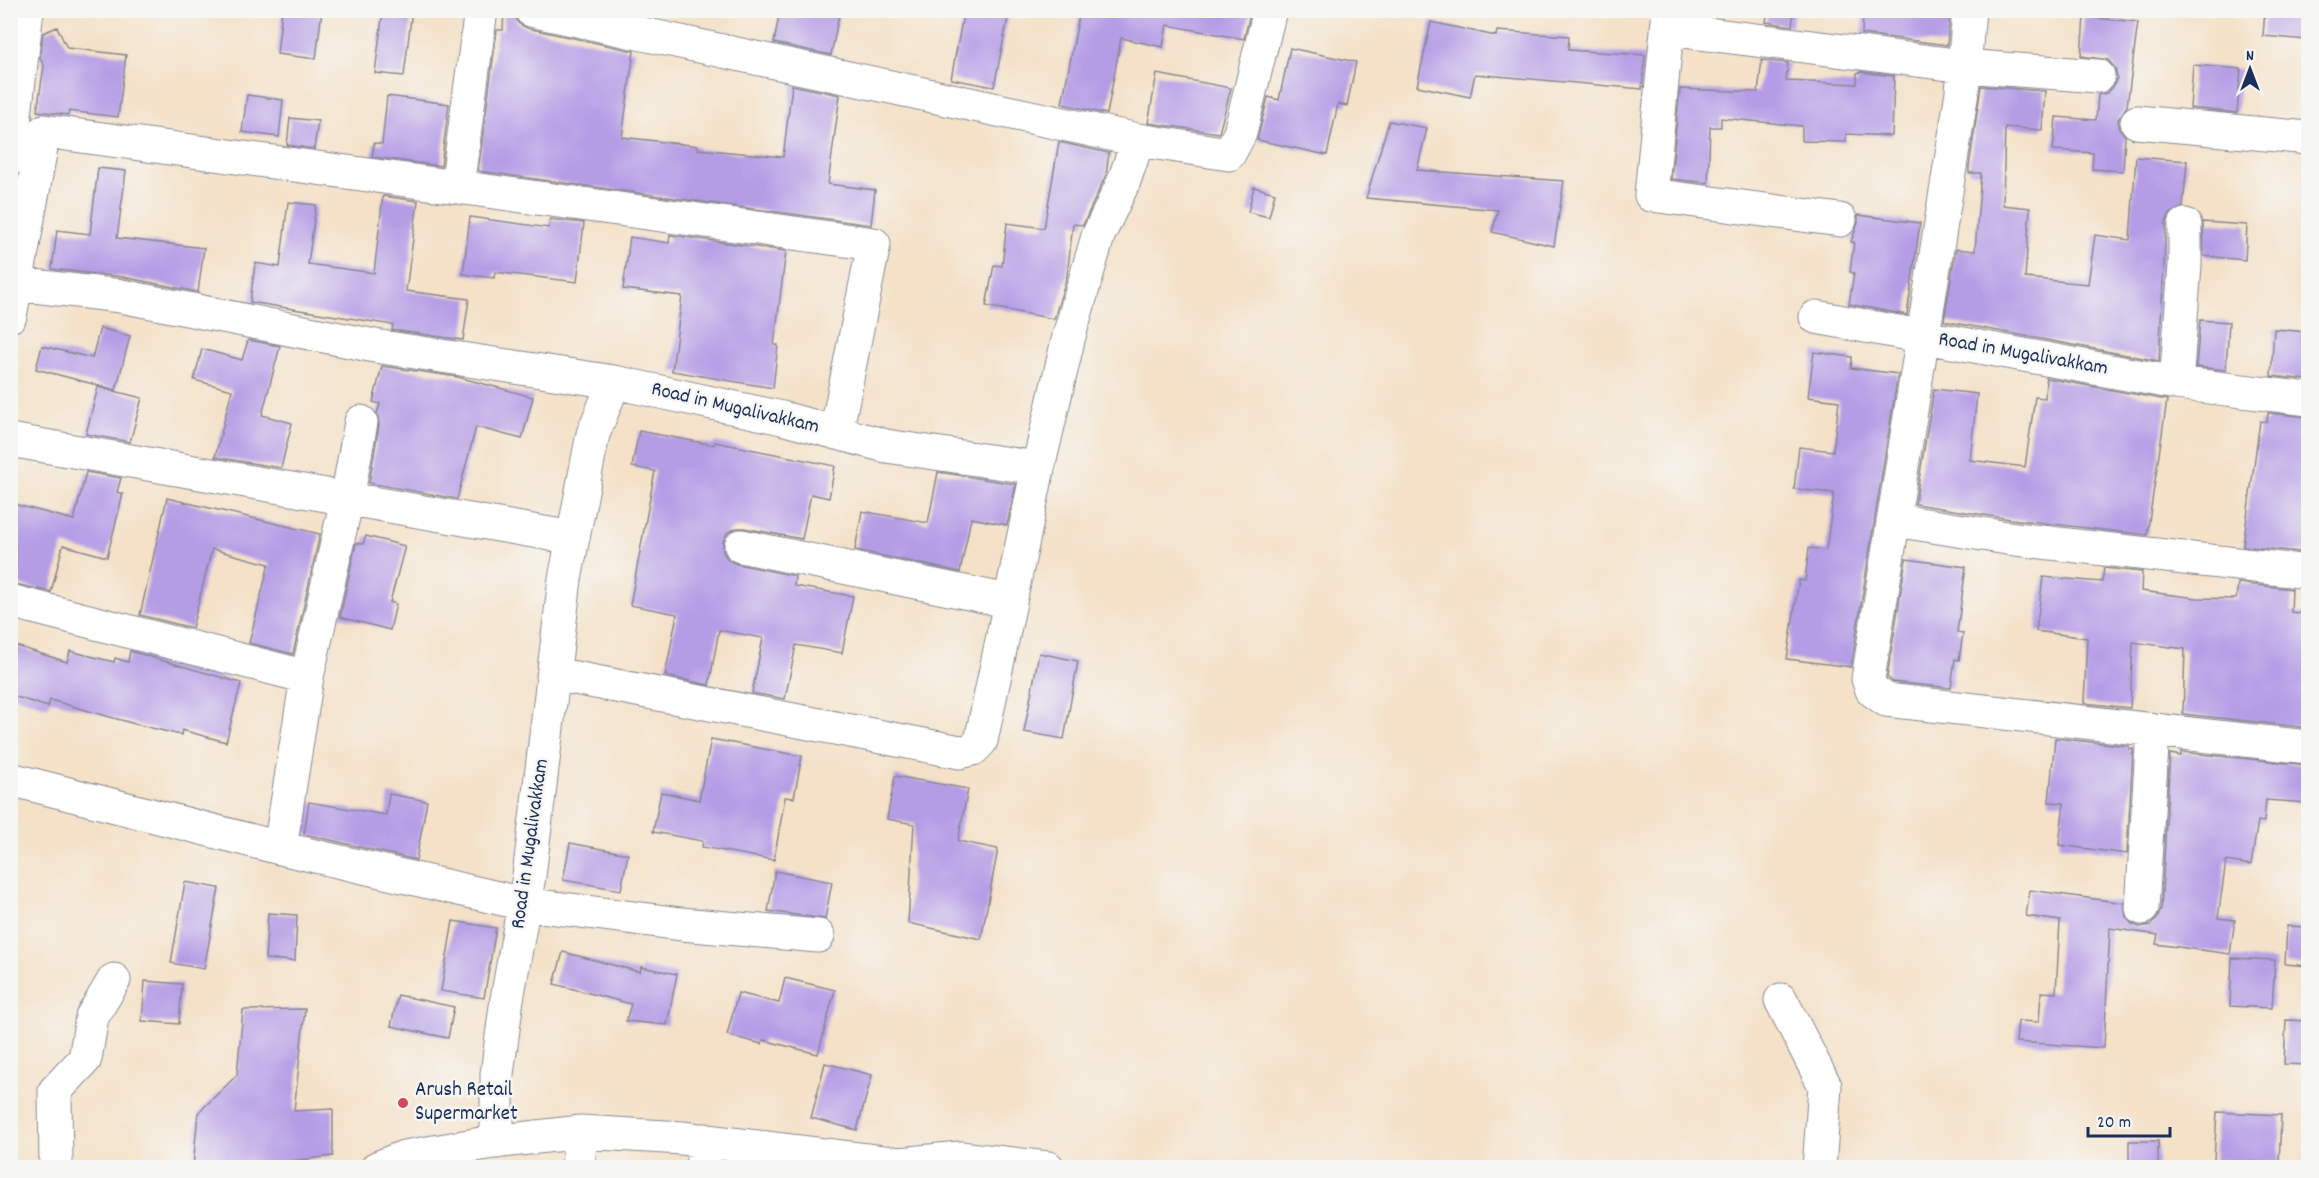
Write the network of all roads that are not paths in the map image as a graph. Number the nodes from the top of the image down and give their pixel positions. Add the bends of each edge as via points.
1 (27, 10) edge
2 (481, 10) edge
3 (531, 10) edge
4 (1270, 10) edge
5 (1969, 10) edge
6 (1668, 20) edge
7 (1964, 66) junction
8 (2098, 76) dead end
9 (2137, 122) dead end
10 (2308, 138) edge
11 (1138, 140) junction
12 (10, 159) edge
13 (457, 187) junction
14 (1840, 220) dead end
15 (2185, 225) dead end
16 (16, 284) junction
17 (10, 316) edge
18 (1816, 317) dead end
19 (1922, 337) junction
20 (614, 382) junction
21 (2176, 383) junction
22 (2308, 399) edge
23 (361, 422) dead end
24 (836, 433) junction
25 (10, 440) edge
26 (1038, 468) junction
27 (347, 499) junction
28 (1895, 520) junction
29 (573, 538) junction
30 (741, 546) dead end
31 (2308, 572) edge
32 (10, 601) edge
33 (1008, 601) junction
34 (554, 674) junction
35 (307, 677) junction
36 (2153, 731) junction
37 (2308, 747) edge
38 (10, 779) edge
39 (280, 848) junction
40 (524, 904) junction
41 (2142, 908) dead end
42 (818, 936) dead end
43 (114, 980) dead end
44 (1781, 1000) dead end
45 (581, 1132) junction
46 (497, 1142) junction
47 (704, 1154) edge
48 (900, 1166) edge
49 (56, 1167) edge
50 (377, 1167) edge
51 (578, 1167) edge
52 (1048, 1167) edge
53 (1819, 1167) edge

1 - 12 street
2 - 13 street
3 - 11 street
4 - 11 street via 1240,133 1229,154
5 - 7 street, Road in Mugalivakkam
6 - 7 street
6 - 14 street via 1651,195
7 - 8 street
7 - 19 street, Road in Mugalivakkam
9 - 10 street
11 - 26 street via 1098,236
13 - 16 street via 44,131
13 - 24 street via 873,244
15 - 21 street
16 - 17 street
16 - 20 street via 121,296 375,346
18 - 19 street
19 - 21 street, Road in Mugalivakkam
19 - 28 street
20 - 24 street, Road in Mugalivakkam
20 - 29 street, Road in Mugalivakkam via 593,434
21 - 22 street, Road in Mugalivakkam
23 - 27 street
24 - 26 street, Road in Mugalivakkam via 886,446
25 - 27 street
26 - 33 street
27 - 29 street
27 - 35 street
28 - 31 street via 2007,538
28 - 36 street via 1868,679 1879,697
29 - 34 street, Road in Mugalivakkam
30 - 33 street
32 - 35 street
33 - 34 street via 981,741 969,751
34 - 40 street, Road in Mugalivakkam
35 - 39 street
36 - 37 street
36 - 41 street
38 - 39 street
39 - 40 street
40 - 42 street
40 - 46 street, Road in Mugalivakkam via 497,1074
43 - 49 street via 92,1017 85,1059 55,1091
44 - 53 street via 1825,1086
45 - 46 street
45 - 47 street
45 - 51 street
46 - 50 street via 404,1157
47 - 48 street
48 - 52 street via 960,1158

